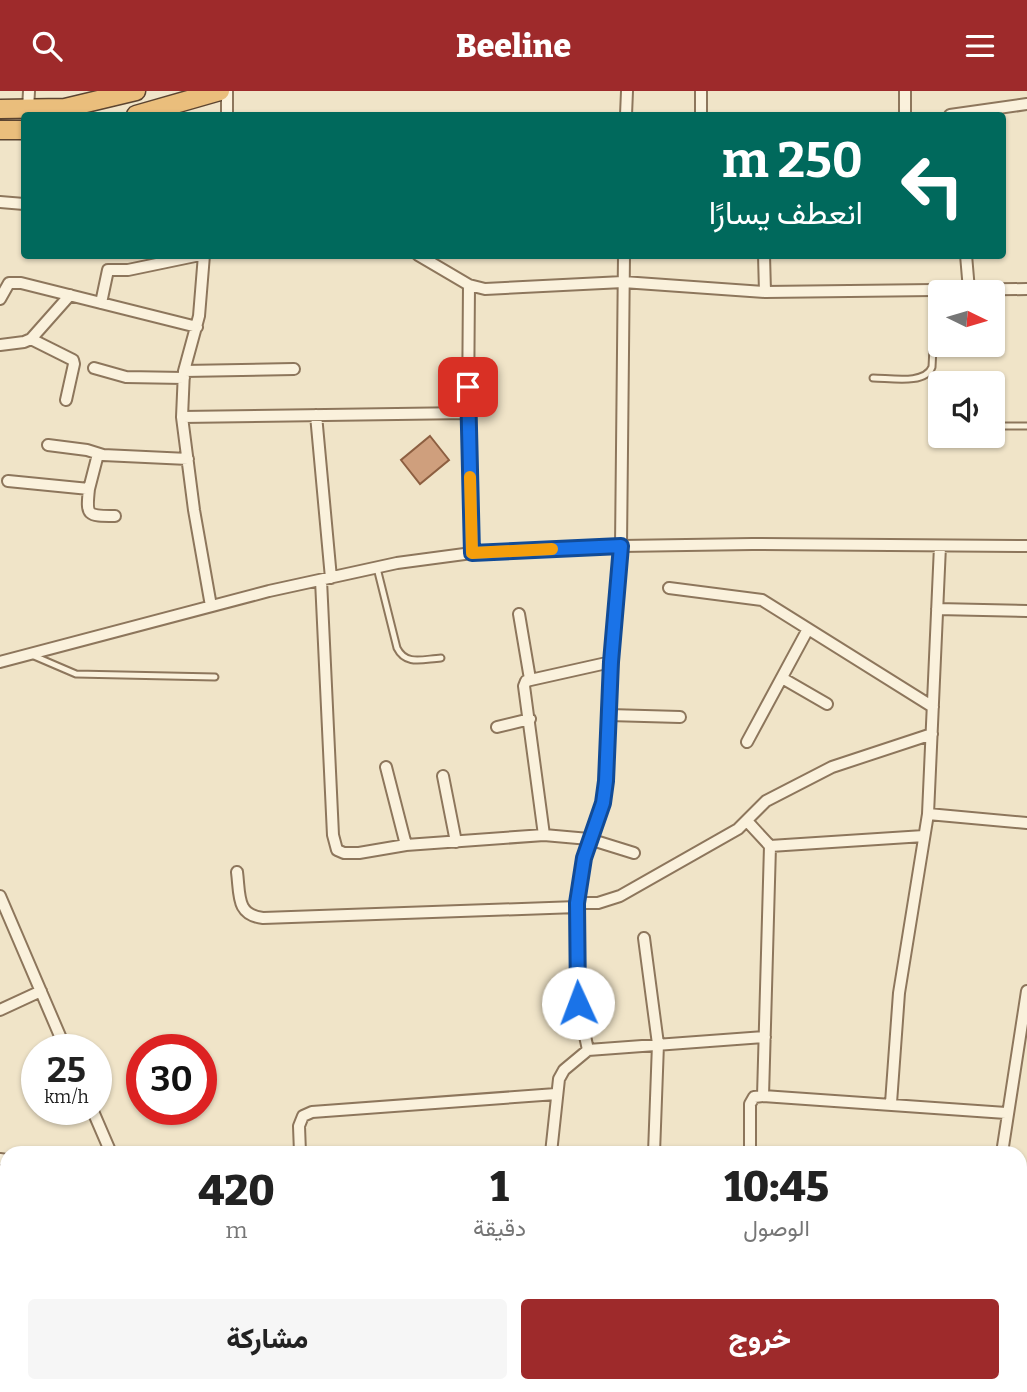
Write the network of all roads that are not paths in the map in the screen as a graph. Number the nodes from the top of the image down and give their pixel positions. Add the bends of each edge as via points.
1 (29, 91) edge
2 (136, 91) edge
3 (220, 91) edge
4 (227, 91) edge
5 (627, 91) edge
6 (701, 91) edge
7 (905, 91) edge
8 (1027, 104) edge
9 (28, 109) junction
10 (0, 110) edge
11 (146, 112) edge
12 (228, 112) edge
13 (626, 112) edge
14 (701, 112) edge
15 (905, 112) edge
16 (972, 112) edge
17 (0, 130) edge
18 (21, 130) edge
19 (0, 202) edge
20 (21, 204) edge
21 (182, 259) edge
22 (202, 259) edge
23 (425, 259) edge
24 (624, 259) edge
25 (764, 259) edge
26 (966, 259) edge
27 (968, 280) edge
28 (623, 282) junction
29 (469, 285) junction
30 (1005, 289) edge
31 (1027, 289) edge
32 (928, 290) edge
33 (765, 292) junction
34 (69, 295) junction
35 (0, 299) edge
36 (101, 303) junction
37 (197, 327) junction
38 (31, 339) junction
39 (0, 345) edge
40 (933, 357) edge
41 (94, 368) dead end
42 (294, 369) dead end
43 (184, 375) junction
44 (873, 378) dead end
45 (66, 400) dead end
46 (468, 412) junction
47 (316, 415) junction
48 (182, 417) junction
49 (1005, 426) edge
50 (1027, 426) edge
51 (48, 445) dead end
52 (98, 454) junction
53 (188, 459) junction
54 (8, 481) dead end
55 (89, 489) junction
56 (115, 516) dead end
57 (621, 546) junction
58 (940, 546) junction
59 (1027, 546) edge
60 (472, 553) junction
61 (377, 568) junction
62 (326, 579) junction
63 (669, 588) dead end
64 (211, 605) junction
65 (937, 609) junction
66 (1027, 611) edge
67 (519, 614) dead end
68 (808, 629) junction
69 (31, 654) junction
70 (441, 658) dead end
71 (0, 662) edge
72 (611, 662) junction
73 (215, 677) dead end
74 (782, 678) junction
75 (530, 679) junction
76 (827, 704) dead end
77 (933, 707) junction
78 (609, 715) junction
79 (680, 717) dead end
80 (530, 719) junction
81 (497, 727) dead end
82 (932, 734) junction
83 (747, 742) dead end
84 (386, 767) dead end
85 (443, 776) dead end
86 (928, 814) junction
87 (747, 821) junction
88 (1027, 823) edge
89 (544, 835) junction
90 (924, 836) junction
91 (589, 839) junction
92 (456, 842) junction
93 (405, 845) junction
94 (770, 846) junction
95 (634, 853) dead end
96 (237, 872) dead end
97 (0, 896) edge
98 (577, 905) junction
99 (644, 938) dead end
100 (41, 991) junction
101 (1027, 991) edge
102 (0, 1010) edge
103 (59, 1034) edge
104 (765, 1037) junction
105 (658, 1044) junction
106 (588, 1050) junction
107 (556, 1094) junction
108 (763, 1096) junction
109 (891, 1104) junction
110 (1006, 1113) junction
111 (99, 1125) edge
112 (108, 1146) edge
113 (300, 1146) edge
114 (552, 1146) edge
115 (654, 1146) edge
116 (750, 1146) edge
117 (1003, 1146) edge

1 - 9 street
2 - 9 highway via 65,108
3 - 11 highway
4 - 12 street
5 - 13 street
6 - 14 street
7 - 15 street
8 - 16 street
9 - 10 highway
17 - 18 highway
19 - 20 street
21 - 36 street via 108,270
22 - 37 street
23 - 29 street
24 - 28 street
25 - 33 street
26 - 27 street
28 - 29 street via 485,289
28 - 33 street
28 - 57 street
29 - 46 street
30 - 31 street
32 - 33 street
34 - 35 street via 15,282 9,283
34 - 36 street
34 - 38 street
36 - 37 street
37 - 43 street
38 - 39 street
38 - 45 street via 73,360
40 - 44 lane via 929,374 922,378
41 - 43 street via 126,377
42 - 43 street
43 - 48 street
46 - 47 street
46 - 60 street
47 - 48 street
47 - 62 street
48 - 53 street
49 - 50 lane
51 - 52 street
52 - 53 street
52 - 55 street
53 - 64 street
54 - 55 street
55 - 56 street via 89,513
57 - 58 street
57 - 60 street
57 - 72 street
58 - 59 street
58 - 65 street
60 - 61 street
61 - 62 street
61 - 70 lane via 401,657 408,661
62 - 64 street
62 - 93 street via 332,835 337,850 345,853
63 - 68 street via 762,600
64 - 69 street
65 - 66 street
65 - 77 street
67 - 75 street
68 - 74 street
68 - 77 street
69 - 71 street
69 - 73 lane via 76,674
72 - 75 street
72 - 78 street
74 - 76 street
74 - 83 street
75 - 80 street via 524,686
77 - 82 street
78 - 79 street
78 - 91 street via 603,803
80 - 81 street
80 - 89 street
82 - 86 street
82 - 87 street via 832,767 766,801
84 - 93 street
85 - 92 street
86 - 88 street
86 - 90 street
87 - 94 street
87 - 98 street via 620,896
89 - 91 street
89 - 92 street
90 - 94 street
90 - 109 street via 899,992
91 - 95 street
91 - 98 street
92 - 93 street
94 - 104 street
96 - 98 street via 244,912 263,919
97 - 100 street
98 - 106 street via 578,1003
99 - 105 street
100 - 102 street
100 - 103 street
101 - 110 street
104 - 105 street
104 - 108 street
105 - 106 street
105 - 115 street
106 - 107 street via 564,1070
107 - 113 street via 312,1112 303,1116 299,1126
107 - 114 street
108 - 109 street
108 - 116 street via 754,1097 750,1104
109 - 110 street
110 - 117 street
111 - 112 street

